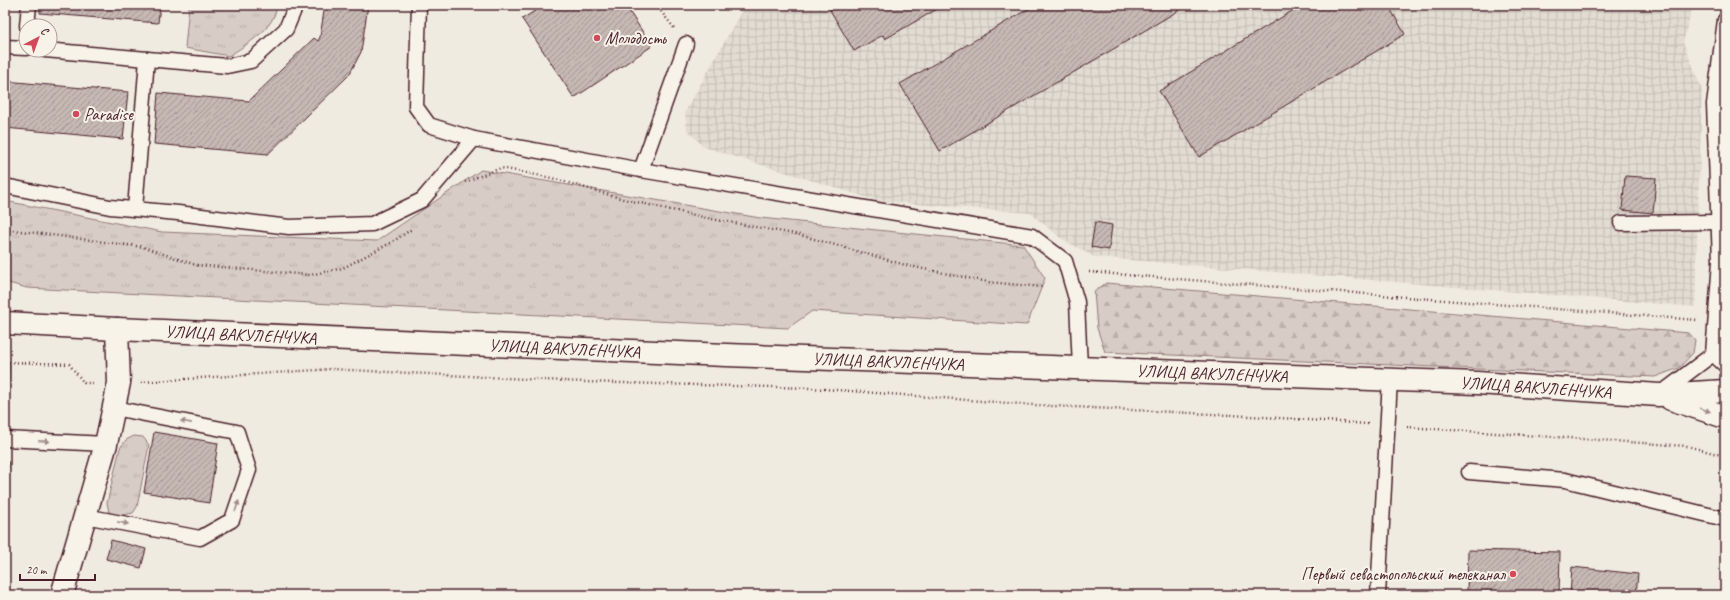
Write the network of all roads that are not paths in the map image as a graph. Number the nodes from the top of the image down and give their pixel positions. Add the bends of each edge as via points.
1 (29, 5) edge
2 (296, 5) edge
3 (419, 5) edge
4 (28, 18) edge
5 (1725, 20) edge
6 (686, 44) road end
7 (5, 46) edge
8 (18, 46) edge
9 (58, 51) edge
10 (147, 59) junction
11 (474, 139) junction
12 (1720, 150) edge
13 (641, 170) junction
14 (5, 186) edge
15 (134, 209) junction
16 (1718, 222) junction
17 (1621, 223) dead end
18 (5, 322) edge
19 (117, 329) junction
20 (1713, 354) junction
21 (1725, 366) edge
22 (1080, 368) junction
23 (1390, 380) junction
24 (1725, 391) edge
25 (1658, 395) junction
26 (114, 408) junction
27 (1725, 417) edge
28 (5, 440) edge
29 (106, 444) junction
30 (1469, 472) dead end
31 (85, 516) junction
32 (1725, 519) edge
33 (62, 595) edge
34 (1378, 595) edge

1 - 4 lane
2 - 10 lane via 286,29 251,61 227,66
3 - 11 lane via 416,107 429,125
5 - 12 lane via 1714,104
6 - 13 lane
7 - 8 lane
9 - 10 lane
10 - 15 lane
11 - 13 lane
11 - 15 lane via 422,200 372,224 289,227
12 - 16 lane
13 - 22 lane via 1032,236 1065,261 1077,302
14 - 15 lane via 110,207
16 - 17 lane
16 - 20 lane via 1720,261
18 - 19 main road, УЛИЦА ВАКУЛЕНЧУКА
19 - 22 main road, УЛИЦА ВАКУЛЕНЧУКА
19 - 26 main road via 119,383
20 - 21 lane
20 - 25 lane
22 - 23 main road, УЛИЦА ВАКУЛЕНЧУКА
23 - 25 main road, УЛИЦА ВАКУЛЕНЧУКА
23 - 34 lane
24 - 25 main road, УЛИЦА ВАКУЛЕНЧУКА
25 -> 27 main road, УЛИЦА ВАКУЛЕНЧУКА
26 - 29 main road
31 -> 26 lane via 200,538 232,520 249,470 237,432
28 -> 29 lane
29 - 31 main road
30 - 32 lane via 1565,480
31 - 33 main road

